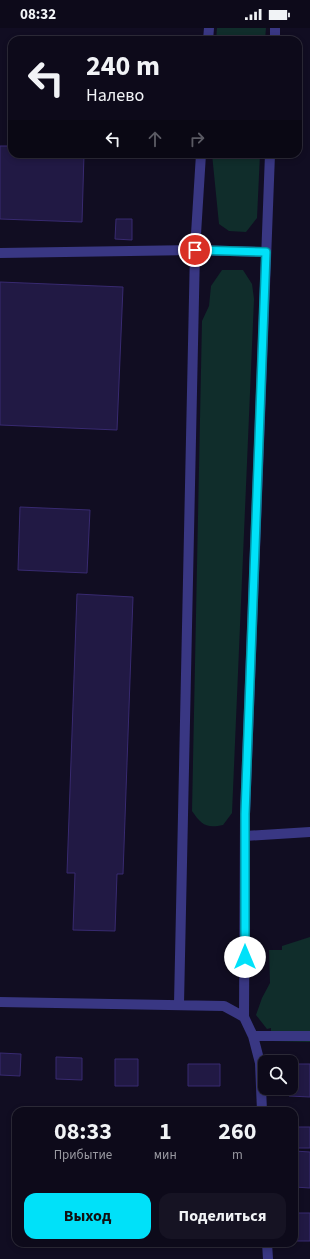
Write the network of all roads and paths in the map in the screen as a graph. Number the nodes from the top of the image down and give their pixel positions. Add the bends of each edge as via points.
1 (201, 158) edge
2 (270, 158) edge
3 (195, 250) junction
4 (266, 252) junction
5 (0, 253) edge
6 (310, 832) edge
7 (245, 836) junction
8 (0, 1002) edge
9 (179, 1004) junction
10 (244, 1017) junction
11 (253, 1036) junction
12 (310, 1036) edge
13 (262, 1107) edge
14 (267, 1247) edge
15 (268, 1259) edge

1 - 3 street
2 - 4 street
3 - 4 street
3 - 5 street
3 - 9 street
4 - 7 street
6 - 7 street
7 - 10 street
8 - 9 street
9 - 10 street via 224,1006
10 - 11 street
11 - 12 street
11 - 13 street via 260,1063
14 - 15 street

